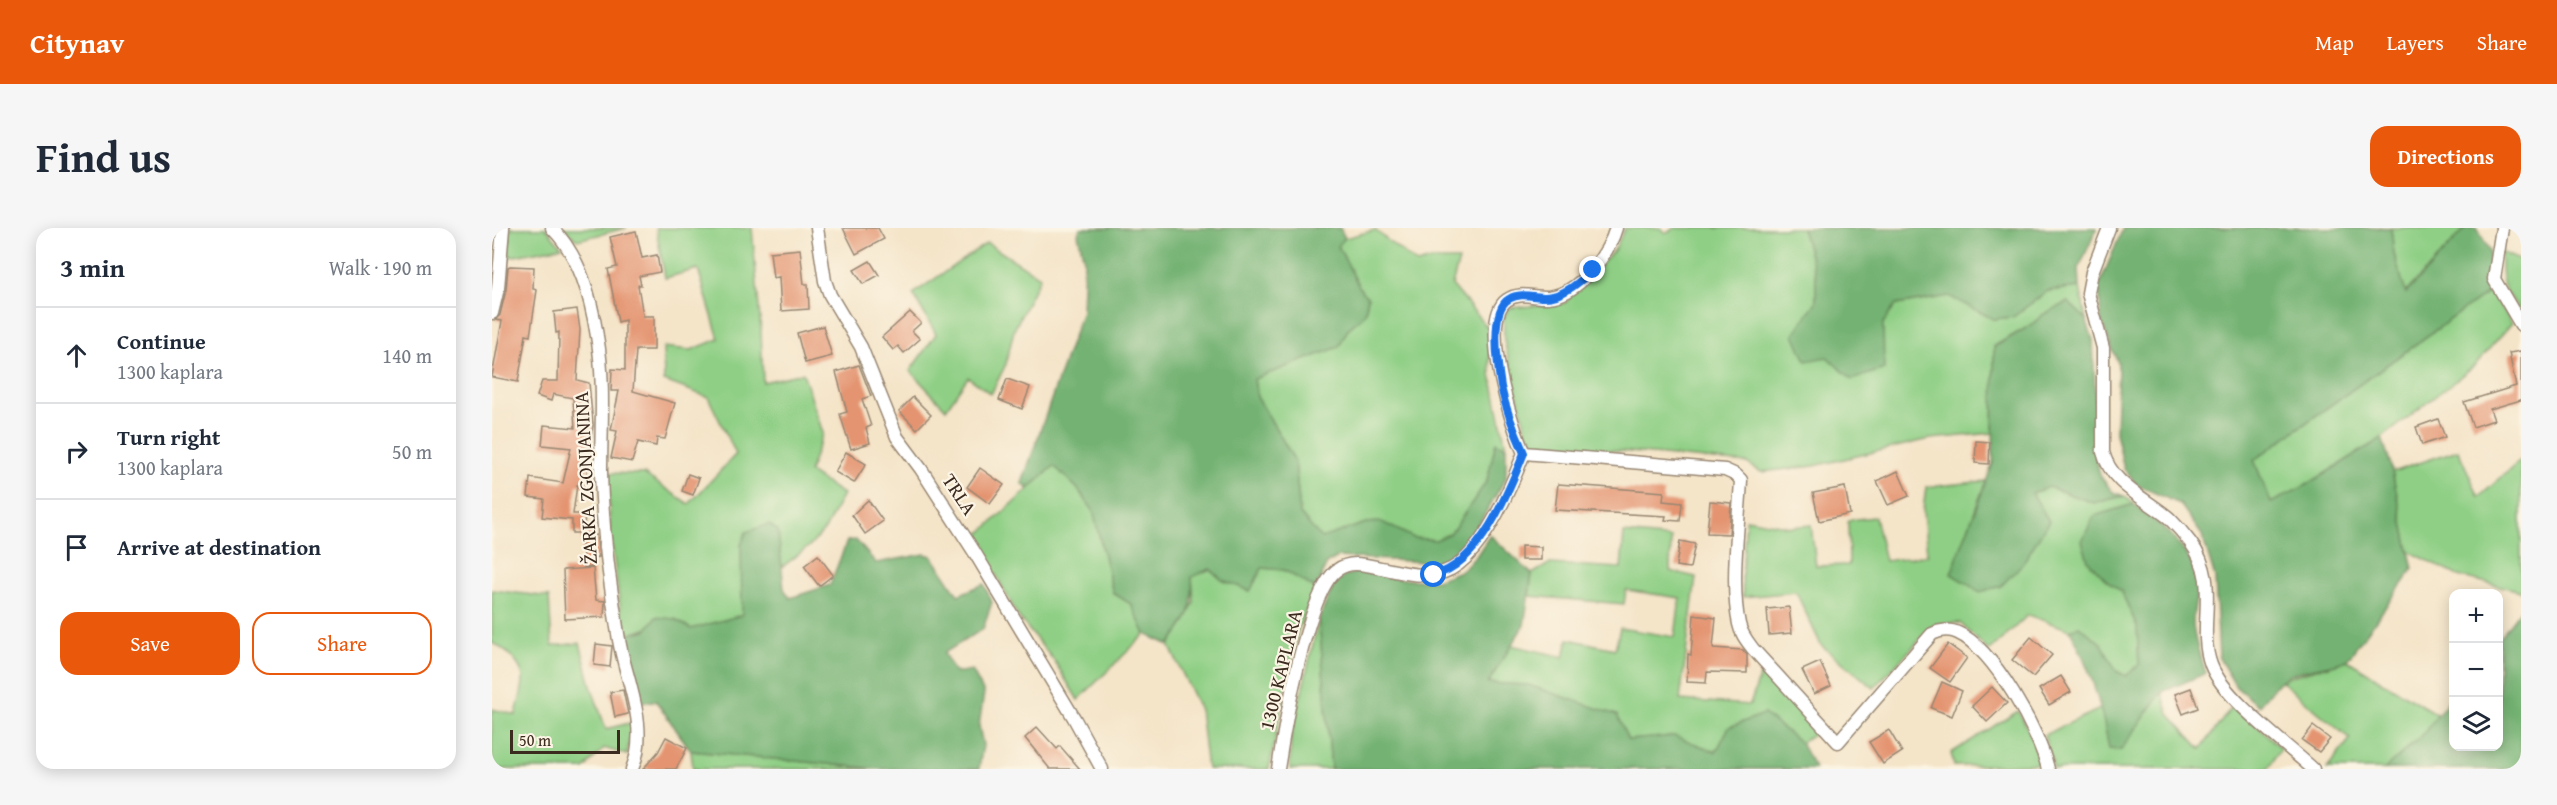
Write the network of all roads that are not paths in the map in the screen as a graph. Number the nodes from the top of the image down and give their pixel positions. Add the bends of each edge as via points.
1 (503, 228) edge
2 (552, 228) edge
3 (817, 228) edge
4 (1616, 228) edge
5 (2109, 228) edge
6 (2502, 228) edge
7 (492, 313) edge
8 (2521, 325) edge
9 (1524, 453) junction
10 (632, 769) edge
11 (1102, 769) edge
12 (1278, 769) edge
13 (2048, 769) edge
14 (2313, 769) edge

1 - 7 street
2 - 10 street, ŽARKA ZGONJANINA via 577,263 597,336 604,536 639,733
3 - 11 street, TRLA via 830,295 861,347 897,437 975,554
4 - 9 street via 1593,270 1563,292 1547,297 1515,296 1503,303 1497,314 1501,387
5 - 14 street via 2088,293 2103,348 2106,466 2170,519 2200,558 2208,602 2207,650 2216,677 2240,704
6 - 8 street via 2494,279
9 - 12 street, 1300 KAPLARA via 1481,537 1467,557 1446,572 1402,573 1357,563 1336,571 1309,628 1287,707
9 - 13 street via 1725,470 1736,475 1741,480 1736,580 1742,632 1838,742 1932,634 1940,630 1960,634 1983,654 2036,731

